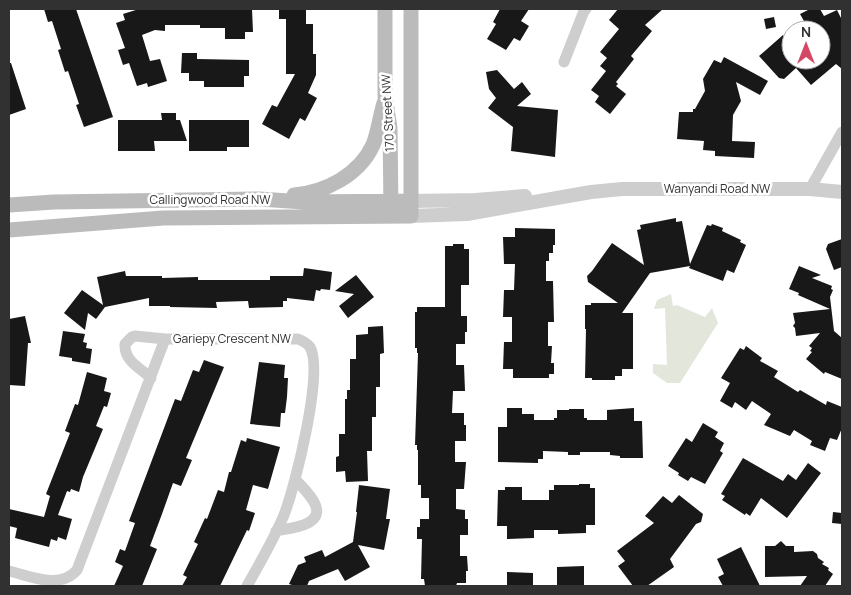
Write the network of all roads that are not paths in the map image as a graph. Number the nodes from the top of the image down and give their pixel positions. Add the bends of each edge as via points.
1 (385, 9) edge
2 (411, 9) edge
3 (586, 9) edge
4 (564, 62) dead end
5 (385, 96) junction
6 (842, 132) edge
7 (810, 189) junction
8 (591, 192) junction
9 (842, 192) edge
10 (259, 199) junction
11 (391, 201) junction
12 (411, 201) junction
13 (9, 205) edge
14 (391, 216) junction
15 (411, 216) junction
16 (9, 230) edge
17 (166, 339) junction
18 (151, 378) junction
19 (296, 480) junction
20 (276, 531) junction
21 (9, 571) edge
22 (247, 586) edge

1 - 5 main road, 170 Street NW
2 - 12 main road, 170 Street NW
3 - 4 street
5 - 10 main road via 374,143 354,171 333,185 303,195
5 - 11 main road, 170 Street NW via 390,128
6 - 7 street
7 - 8 street, Wanyandi Road NW via 622,189
7 - 9 street, Wanyandi Road NW
8 - 12 street, Wanyandi Road NW
8 - 15 street, Wanyandi Road NW via 467,214
10 - 11 main road, Callingwood Road NW
10 - 13 main road, Callingwood Road NW
11 - 12 main road, Callingwood Road NW
11 - 14 main road, 170 Street NW
12 - 15 main road, 170 Street NW
14 - 15 main road, Callingwood Road NW
14 - 16 main road, Callingwood Road NW via 163,218
17 - 18 street, Gariepy Crescent NW
17 - 18 street, Gariepy Crescent NW via 135,336 125,344 129,360
17 - 19 street, Gariepy Crescent NW via 292,338 310,346 314,364 311,402
18 - 21 street, Gariepy Crescent NW via 77,570 71,576 56,581
19 - 20 street, Gariepy Crescent NW
19 - 20 street via 315,504 314,519 306,525
20 - 22 street, Gariepy Crescent NW

